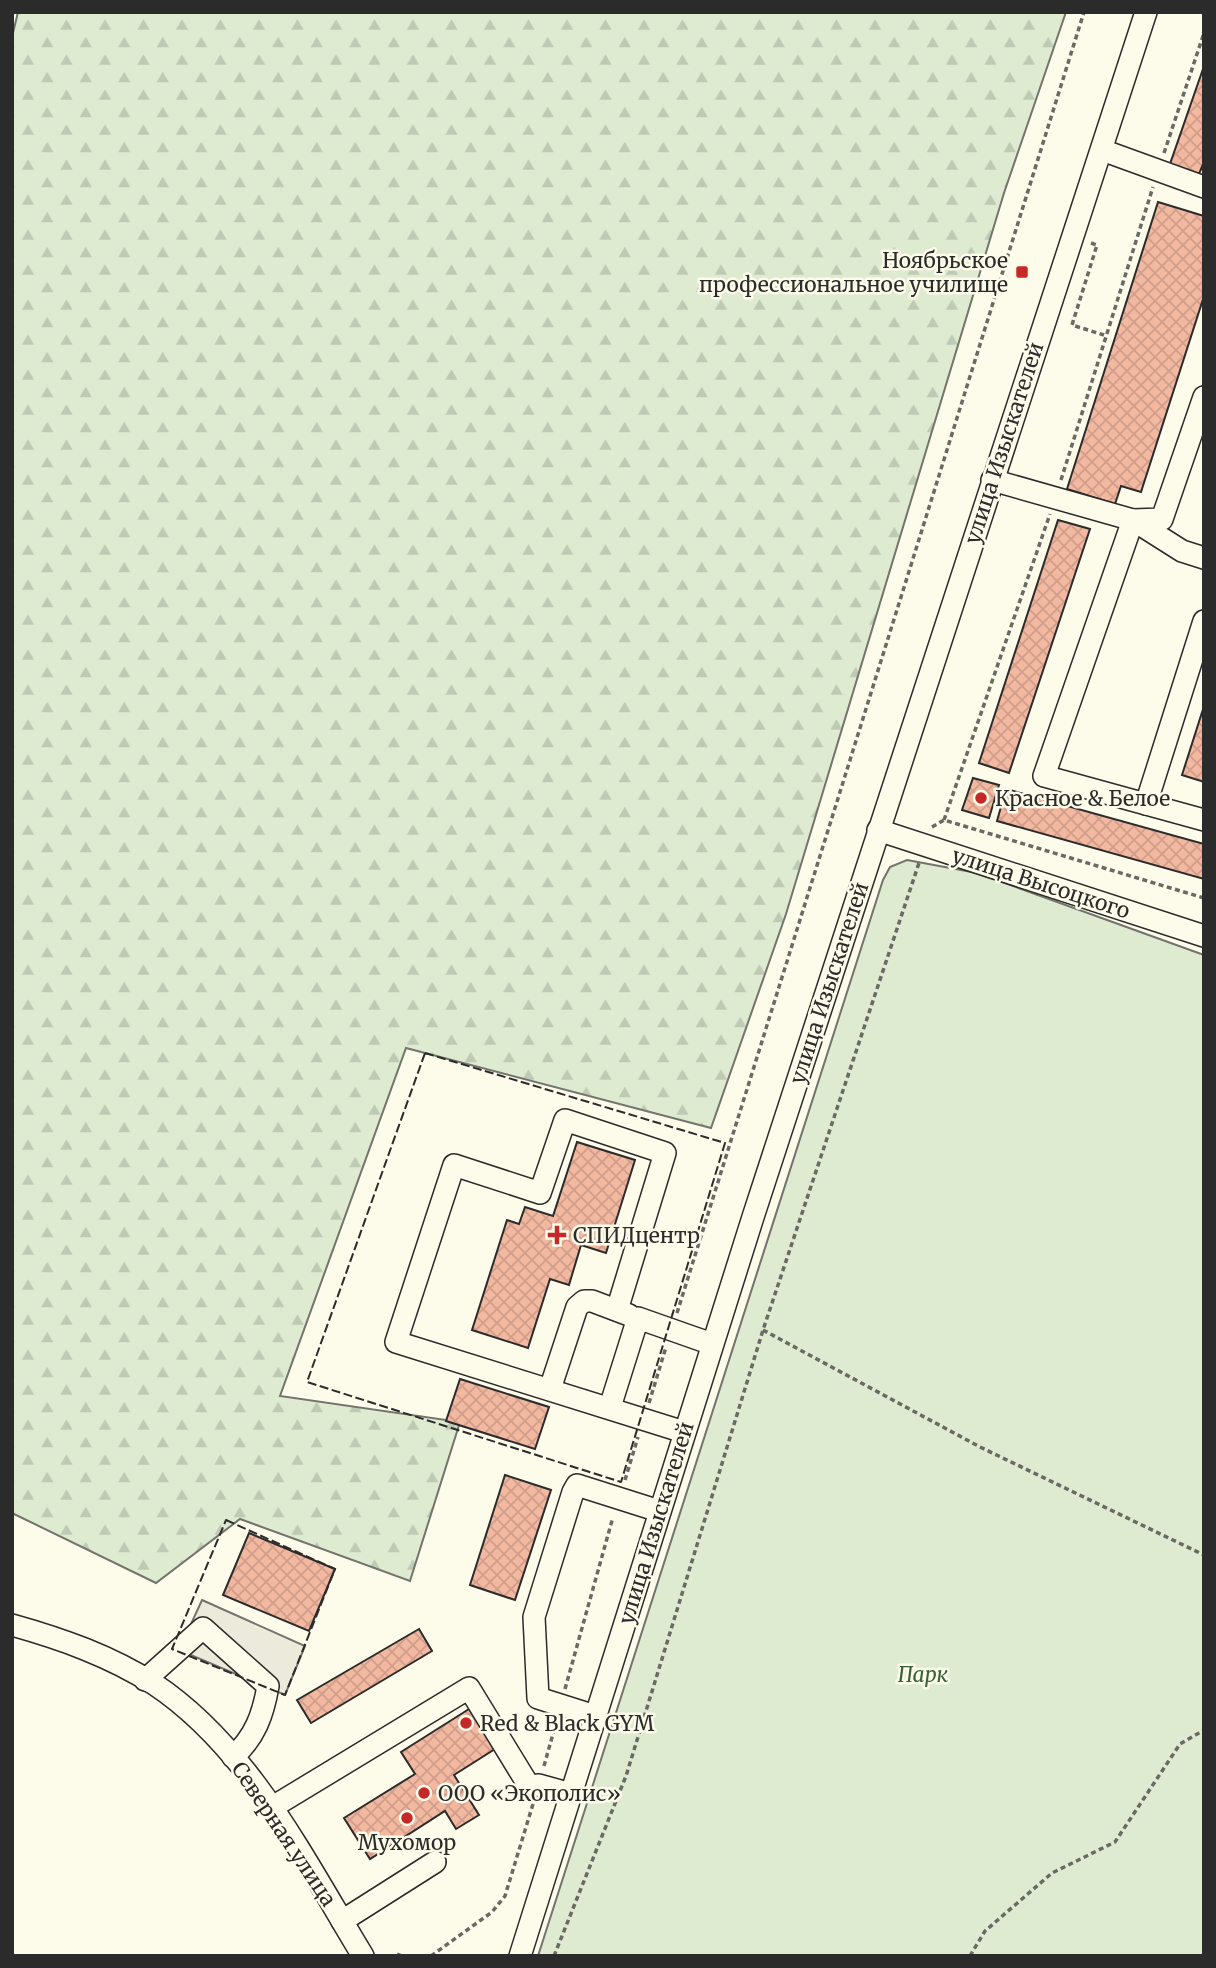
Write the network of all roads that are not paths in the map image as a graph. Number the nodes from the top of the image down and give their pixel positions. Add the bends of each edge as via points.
1 (1146, 12) edge
2 (1102, 150) junction
3 (1204, 187) edge
4 (1204, 397) edge
5 (992, 480) junction
6 (1133, 520) junction
7 (1204, 558) edge
8 (1204, 621) edge
9 (1146, 804) junction
10 (1204, 820) edge
11 (878, 830) junction
12 (1204, 936) edge
13 (617, 1310) junction
14 (638, 1318) junction
15 (712, 1344) junction
16 (550, 1389) junction
17 (610, 1407) junction
18 (684, 1433) junction
19 (659, 1511) junction
20 (12, 1625) edge
21 (145, 1680) junction
22 (595, 1716) junction
23 (233, 1757) junction
24 (571, 1794) junction
25 (271, 1808) junction
26 (435, 1862) dead end
27 (342, 1921) junction
28 (523, 1947) edge
29 (363, 1956) edge
30 (511, 1956) edge

1 - 2 street, улица Изыскателей
2 - 3 street
2 - 5 street, улица Изыскателей
4 - 6 street via 1162,519
5 - 6 street
5 - 11 street, улица Изыскателей
6 - 7 street via 1182,551
6 - 9 street via 1044,776
8 - 9 street
9 - 10 street
11 - 12 street, улица Высоцкого
11 - 15 street, улица Изыскателей
13 - 14 street
13 - 16 street via 592,1301 577,1307
13 - 16 street via 665,1153 565,1120 540,1194 454,1165 396,1342
14 - 15 street
14 - 17 street
15 - 18 street, улица Изыскателей
16 - 17 street
17 - 18 street
18 - 19 street, улица Изыскателей
19 - 22 street, улица Изыскателей
19 - 22 street via 577,1485 534,1617 538,1698
20 - 21 street, Северная улица via 53,1635
21 - 23 street, Северная улица via 177,1702
21 - 23 street via 203,1628 268,1686 264,1712 249,1742
22 - 24 street, улица Изыскателей
23 - 25 street, Северная улица
24 - 25 street via 529,1786 469,1688
24 - 28 street, улица Изыскателей
25 - 27 street, Северная улица
26 - 27 street
27 - 29 street, Северная улица
28 - 30 street

